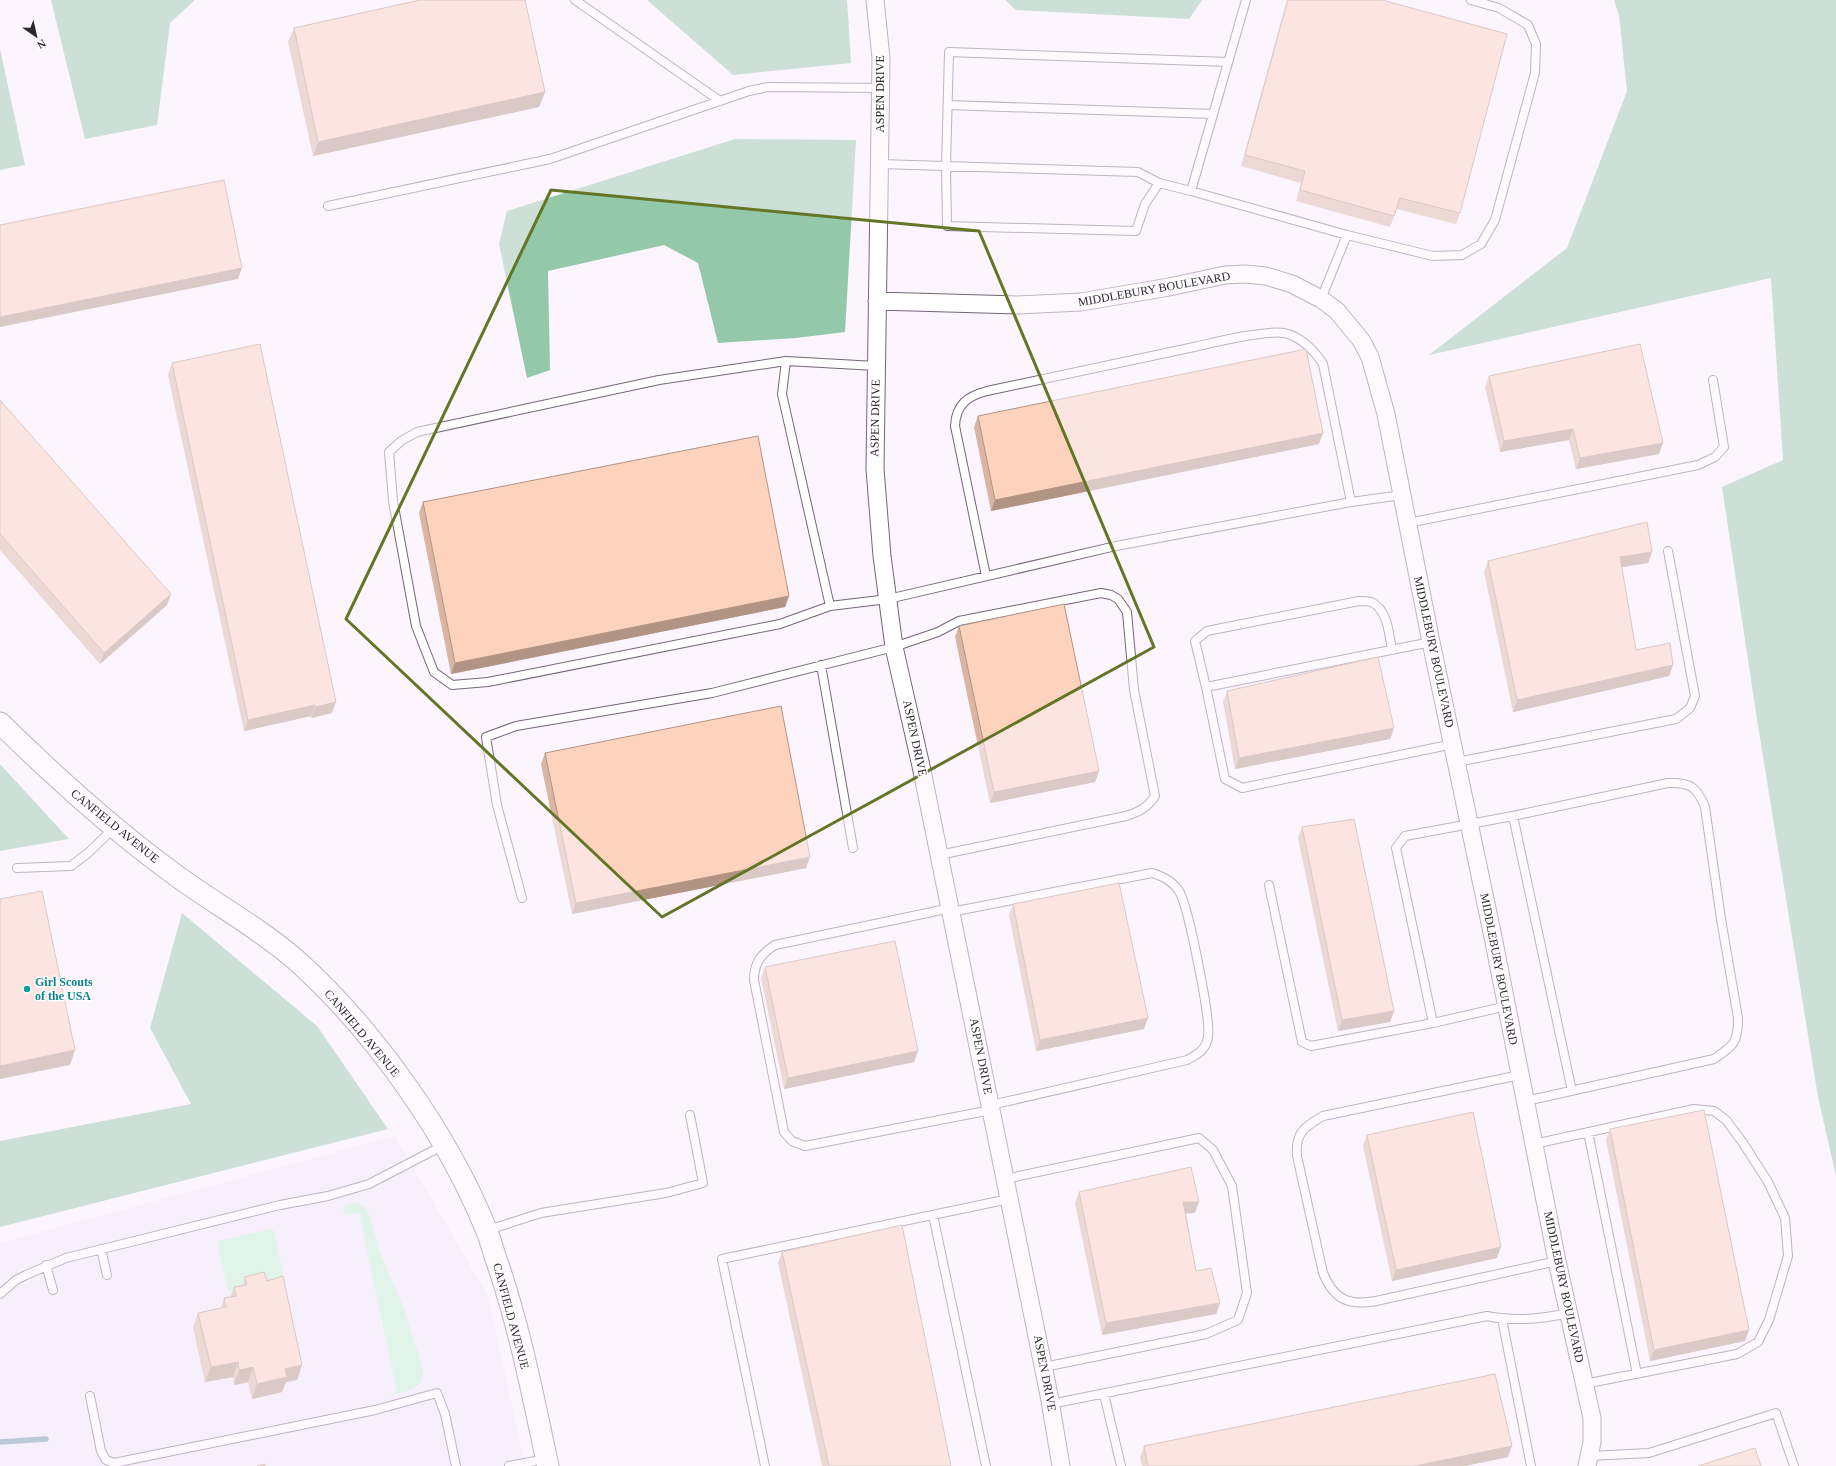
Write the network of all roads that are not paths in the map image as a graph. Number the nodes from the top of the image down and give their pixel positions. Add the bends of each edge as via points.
1 (575, 0) edge
2 (875, 0) edge
3 (1246, 0) edge
4 (1471, 0) edge
5 (1228, 62) junction
6 (881, 88) junction
7 (720, 101) junction
8 (948, 105) junction
9 (1213, 114) junction
10 (880, 164) junction
11 (946, 166) junction
12 (1159, 184) junction
13 (1191, 191) junction
14 (328, 206) dead end
15 (1347, 235) junction
16 (1321, 299) junction
17 (877, 301) junction
18 (786, 361) junction
19 (876, 366) junction
20 (1713, 380) dead end
21 (1402, 495) junction
22 (1351, 502) junction
23 (1408, 523) junction
24 (1668, 551) dead end
25 (986, 576) junction
26 (888, 600) junction
27 (830, 606) junction
28 (1431, 642) junction
29 (894, 647) junction
30 (1392, 650) junction
31 (821, 666) junction
32 (1206, 687) junction
33 (0, 723) edge
34 (1453, 744) junction
35 (1457, 762) junction
36 (1513, 816) junction
37 (1470, 825) junction
38 (114, 828) junction
39 (853, 848) dead end
40 (939, 855) junction
41 (17, 868) dead end
42 (1268, 885) dead end
43 (522, 898) dead end
44 (951, 910) junction
45 (1507, 1006) junction
46 (1433, 1023) junction
47 (1520, 1075) junction
48 (1572, 1091) junction
49 (1526, 1101) junction
50 (991, 1107) junction
51 (690, 1115) dead end
52 (1588, 1132) junction
53 (1534, 1144) junction
54 (444, 1145) junction
55 (1005, 1179) junction
56 (1009, 1199) junction
57 (933, 1215) junction
58 (487, 1230) junction
59 (101, 1249) junction
60 (1557, 1261) junction
61 (46, 1265) junction
62 (107, 1275) dead end
63 (53, 1290) dead end
64 (0, 1294) edge
65 (1569, 1313) junction
66 (1502, 1319) junction
67 (1044, 1367) junction
68 (1637, 1374) junction
69 (1584, 1384) junction
70 (1104, 1394) junction
71 (90, 1396) dead end
72 (1051, 1404) junction
73 (1589, 1461) edge
74 (548, 1462) edge
75 (456, 1466) edge
76 (509, 1466) edge
77 (765, 1466) edge
78 (986, 1466) edge
79 (1061, 1466) edge
80 (1121, 1466) edge
81 (1531, 1466) edge
82 (1794, 1466) edge

1 - 7 lane
2 - 6 street, ASPEN DRIVE via 881,58
3 - 5 lane
4 - 15 lane via 1499,8 1528,25 1536,44 1535,73 1495,220 1481,244 1462,255 1433,256
5 - 8 lane via 949,52
5 - 9 lane
6 - 7 lane via 768,87
6 - 10 street, ASPEN DRIVE
7 - 14 lane via 550,159
8 - 9 lane
8 - 11 lane
9 - 13 lane
10 - 11 lane
10 - 17 street, ASPEN DRIVE
11 - 12 lane via 1138,172
11 - 12 lane via 947,226 1136,231 1145,204
12 - 13 lane
13 - 15 lane
15 - 16 lane
16 - 17 street, MIDDLEBURY BOULEVARD via 1292,284 1266,276 1245,274 1224,275 1081,302 1018,305
16 - 21 street, MIDDLEBURY BOULEVARD via 1352,327 1370,357 1386,414
17 - 19 street, ASPEN DRIVE
18 - 19 lane
18 - 27 lane via 782,394
18 - 27 lane via 660,380 417,432 389,452 393,501 416,626 434,672 452,685 488,682 780,624
19 - 26 street, ASPEN DRIVE via 875,469
20 - 23 lane via 1724,447 1716,457 1698,465
21 - 22 lane
21 - 23 street, MIDDLEBURY BOULEVARD
22 - 25 lane via 1116,546
22 - 25 lane via 1323,364 1319,357 1296,336 1284,333 1272,332 1205,345 987,391 975,394 964,401 957,412 955,426
23 - 28 street, MIDDLEBURY BOULEVARD
24 - 35 lane via 1696,696 1690,708 1676,719
25 - 26 lane
26 - 27 lane
26 - 29 street, ASPEN DRIVE
28 - 30 lane
28 - 34 street, MIDDLEBURY BOULEVARD
29 - 31 lane
29 - 40 street, ASPEN DRIVE
29 - 40 lane via 938,632 959,621 1101,593 1118,599 1127,612 1134,690 1155,796 1150,804 1140,812 1126,816
30 - 32 lane
30 - 32 lane via 1384,617 1379,607 1371,602 1359,601 1207,631 1195,641
31 - 39 lane
31 - 43 lane via 712,692 516,726 486,737 497,805
32 - 34 lane via 1225,779 1242,788
33 - 38 street, CANFIELD AVENUE
34 - 35 street, MIDDLEBURY BOULEVARD
35 - 37 street, MIDDLEBURY BOULEVARD
36 - 37 lane
36 - 48 lane
36 - 48 lane via 1668,783 1681,783 1693,788 1700,794 1705,806 1738,1018 1738,1034 1734,1043 1714,1059
37 - 45 street, MIDDLEBURY BOULEVARD
37 - 46 lane via 1405,836 1396,848
38 - 41 lane via 71,866
38 - 54 street, CANFIELD AVENUE via 172,873 264,934 296,960 338,1002 373,1043 408,1089
40 - 44 street, ASPEN DRIVE
42 - 46 lane via 1302,1042 1312,1046
44 - 50 street, ASPEN DRIVE
44 - 50 lane via 785,942 765,951 757,960 754,980 784,1132 792,1141 805,1146
44 - 50 lane via 1152,873 1168,878 1179,892 1186,910 1207,1018 1208,1037 1202,1052 1187,1060
45 - 46 lane
45 - 47 street, MIDDLEBURY BOULEVARD
47 - 49 street, MIDDLEBURY BOULEVARD
47 - 60 lane via 1323,1116 1300,1133 1296,1144 1297,1156 1327,1284 1342,1298 1352,1303 1376,1301
48 - 49 lane
49 - 53 street, MIDDLEBURY BOULEVARD
50 - 55 street, ASPEN DRIVE
51 - 58 lane via 703,1183 666,1193 541,1213
52 - 53 lane
52 - 68 lane
52 - 68 lane via 1694,1109 1714,1111 1726,1120 1743,1143 1768,1182 1785,1218 1788,1256 1769,1320 1758,1342 1737,1354
53 - 60 street, MIDDLEBURY BOULEVARD
54 - 58 street, CANFIELD AVENUE
54 - 59 lane via 369,1184
55 - 56 street, ASPEN DRIVE
55 - 67 lane via 1199,1138 1213,1150 1232,1186 1247,1293 1238,1320 1206,1334
56 - 57 lane
56 - 67 street, ASPEN DRIVE
57 - 77 lane via 722,1259
57 - 78 lane
58 - 74 street, CANFIELD AVENUE via 514,1316
59 - 61 lane
59 - 62 lane
60 - 65 street, MIDDLEBURY BOULEVARD
61 - 63 lane
61 - 64 lane via 16,1280
65 - 66 lane via 1544,1319
65 - 69 street, MIDDLEBURY BOULEVARD
66 - 70 lane via 1487,1316
66 - 81 lane
67 - 72 street, ASPEN DRIVE
68 - 69 lane
69 - 73 street, MIDDLEBURY BOULEVARD via 1592,1418
70 - 72 lane
70 - 80 lane
71 - 75 lane via 101,1451 106,1460 114,1463 375,1410 437,1393 445,1414
72 - 79 street, ASPEN DRIVE
73 - 82 lane via 1649,1453 1776,1413
74 - 76 lane

